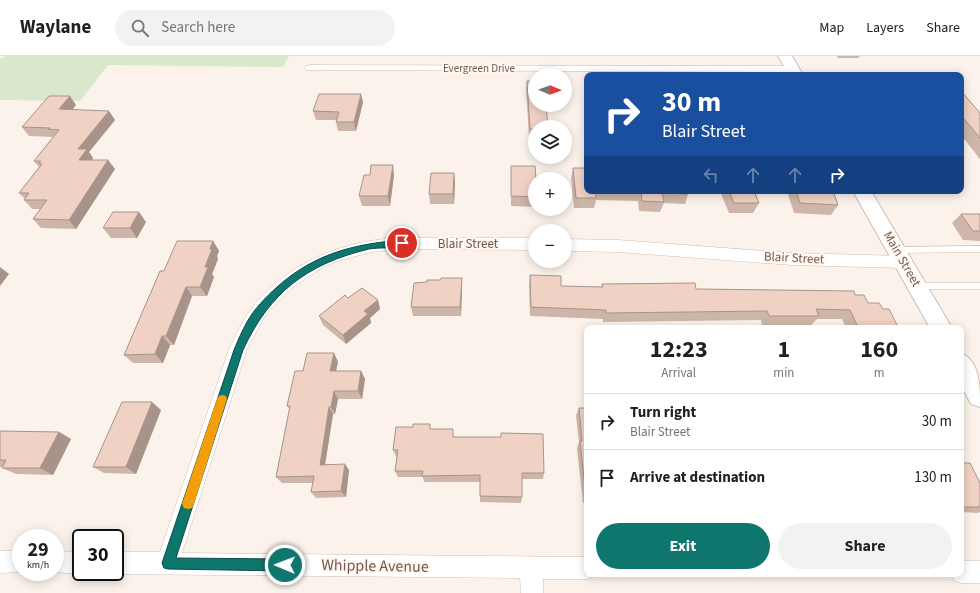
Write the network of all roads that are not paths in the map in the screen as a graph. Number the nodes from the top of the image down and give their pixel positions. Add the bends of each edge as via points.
1 (785, 56) edge
2 (310, 68) dead end
3 (794, 72) edge
4 (864, 194) edge
5 (528, 244) edge
6 (572, 245) edge
7 (980, 249) edge
8 (900, 256) junction
9 (917, 286) junction
10 (980, 286) edge
11 (939, 325) edge
12 (964, 368) edge
13 (980, 396) edge
14 (0, 562) edge
15 (12, 562) edge
16 (124, 563) edge
17 (168, 563) junction
18 (531, 567) junction
19 (584, 568) edge
20 (964, 572) edge
21 (980, 572) edge
22 (532, 593) edge

1 - 3 main road
2 - 3 street, Evergreen Drive
4 - 8 main road, Main Street
5 - 17 street, Blair Street via 402,243 371,246 316,263 295,276 270,299 251,324 238,350
6 - 8 street, Blair Street via 618,246 792,259
7 - 8 lane
8 - 9 main road, Main Street
9 - 10 lane
9 - 11 main road, Main Street
12 - 13 main road
14 - 15 street
16 - 17 street, Whipple Avenue
17 - 18 street, Whipple Avenue
18 - 19 street, Whipple Avenue
18 - 22 street
20 - 21 street

